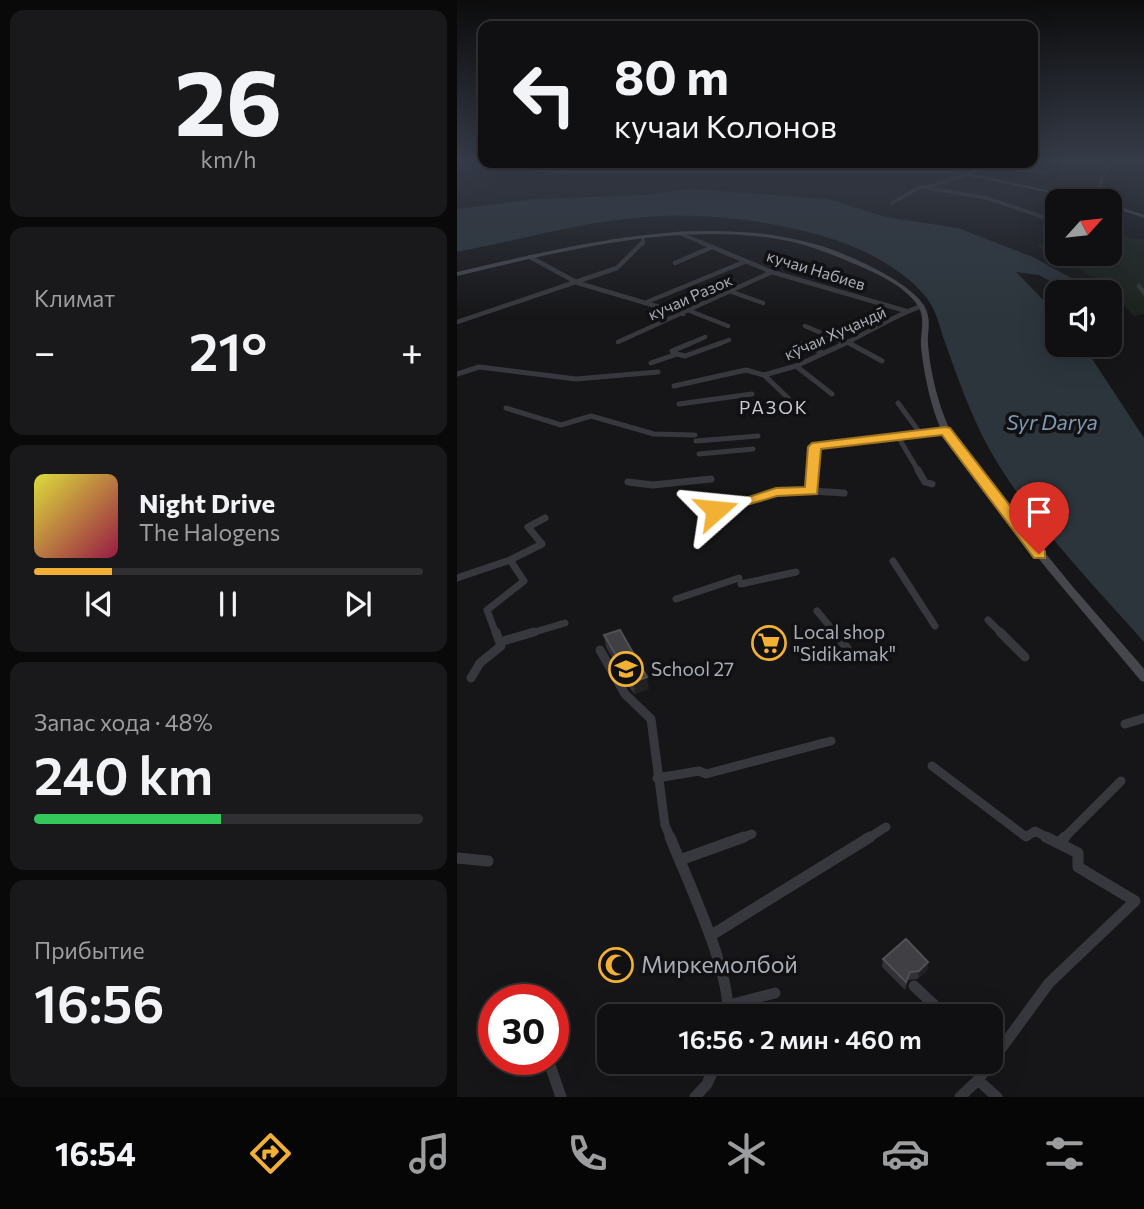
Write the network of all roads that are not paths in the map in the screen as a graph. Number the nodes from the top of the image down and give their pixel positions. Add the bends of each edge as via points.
1 (681, 234) junction
2 (643, 239) junction
3 (710, 248) junction
4 (530, 257) junction
5 (745, 262) junction
6 (675, 263) dead end
7 (772, 272) junction
8 (457, 274) edge
9 (578, 283) junction
10 (1144, 286) edge
11 (732, 292) junction
12 (1144, 294) edge
13 (647, 302) junction
14 (763, 303) dead end
15 (922, 306) junction
16 (690, 311) junction
17 (906, 311) junction
18 (683, 314) junction
19 (457, 322) edge
20 (728, 326) dead end
21 (805, 326) dead end
22 (705, 337) dead end
23 (729, 340) dead end
24 (618, 342) dead end
25 (844, 342) junction
26 (802, 344) dead end
27 (823, 353) junction
28 (677, 354) junction
29 (882, 361) dead end
30 (651, 363) dead end
31 (796, 366) junction
32 (658, 372) dead end
33 (457, 374) edge
34 (764, 375) junction
35 (674, 386) dead end
36 (752, 394) dead end
37 (832, 394) dead end
38 (788, 398) dead end
39 (897, 403) dead end
40 (679, 404) dead end
41 (506, 408) dead end
42 (945, 431) junction
43 (920, 433) junction
44 (897, 435) junction
45 (758, 436) dead end
46 (753, 449) dead end
47 (699, 454) dead end
48 (711, 479) dead end
49 (629, 482) dead end
50 (932, 484) dead end
51 (812, 491) junction
52 (844, 492) dead end
53 (716, 510) dead end
54 (545, 518) dead end
55 (510, 560) junction
56 (893, 561) dead end
57 (796, 572) dead end
58 (457, 578) edge
59 (676, 599) dead end
60 (817, 611) dead end
61 (988, 620) dead end
62 (565, 623) dead end
63 (935, 626) dead end
64 (500, 642) junction
65 (847, 648) dead end
66 (600, 650) dead end
67 (1025, 657) dead end
68 (471, 678) dead end
69 (1144, 678) edge
70 (1144, 718) edge
71 (1125, 724) dead end
72 (831, 741) dead end
73 (932, 766) dead end
74 (657, 778) junction
75 (1121, 781) dead end
76 (886, 827) dead end
77 (752, 834) dead end
78 (1058, 843) junction
79 (457, 858) edge
80 (680, 860) junction
81 (488, 861) dead end
82 (710, 936) junction
83 (914, 986) dead end
84 (775, 993) dead end
85 (726, 1004) edge
86 (746, 1004) edge
87 (933, 1004) edge
88 (1003, 1044) edge
89 (712, 1074) edge
90 (982, 1074) edge
91 (553, 1075) edge
92 (978, 1080) junction
93 (561, 1097) edge
94 (695, 1097) edge
95 (960, 1097) edge
96 (997, 1097) edge

1 - 2 main road, кучаи Набиев
1 - 3 street, кучаи Набиев
1 - 15 main road, кучаи Набиев via 751,234 822,248 891,279
2 - 4 main road, кучаи Набиев
2 - 9 street via 633,256 617,268
3 - 5 street, кучаи Набиев
3 - 6 street
4 - 8 main road, кучаи Набиев
4 - 9 street
5 - 7 street, кучаи Набиев
5 - 13 street
7 - 11 street, кучаи Разок
7 - 17 street, кучаи Набиев
9 - 13 street
9 - 19 street
10 - 12 street via 1139,286
11 - 14 street
11 - 16 street, кучаи Разок
13 - 18 street
15 - 17 street, кӯчаи Хуҷандӣ
15 - 42 main road via 924,343
16 - 18 street, кучаи Разок
16 - 20 street
17 - 25 street, кӯчаи Хуҷандӣ
18 - 24 street, кучаи Разок
21 - 25 street
22 - 28 street via 672,351
23 - 28 street via 685,356
25 - 27 street, кӯчаи Хуҷандӣ
25 - 29 street
26 - 27 street
27 - 31 street, кӯчаи Хуҷандӣ
28 - 30 street
31 - 34 street, кӯчаи Хуҷандӣ
31 - 37 street
32 - 33 street via 576,379 473,368
34 - 35 street, кӯчаи Хуҷандӣ via 746,370
34 - 38 street
36 - 40 street
39 - 43 street
41 - 45 street via 568,424 591,416 654,434
42 - 43 street
42 - 69 main road via 1066,588
43 - 44 street
44 - 50 street via 925,482
44 - 51 street via 817,445
46 - 47 street
48 - 49 street via 654,485
51 - 52 street
51 - 53 street via 776,492
54 - 55 street via 528,527 542,544
55 - 58 street
55 - 64 street via 524,581 487,610
56 - 63 street
57 - 59 street via 740,581
60 - 65 street
61 - 67 street
62 - 64 street
64 - 68 street
66 - 74 street via 625,694 651,719
70 - 71 street
72 - 74 street via 706,774 699,771
73 - 78 street via 1026,837 1035,831
74 - 80 street via 665,825
75 - 78 street
76 - 82 street
77 - 80 street
78 - 88 street via 1078,853 1078,867 1135,901 1049,983
79 - 81 street
80 - 82 street
82 - 85 street
83 - 87 street
84 - 86 street
89 - 94 street
90 - 92 street
91 - 93 street
92 - 95 street
92 - 96 street

